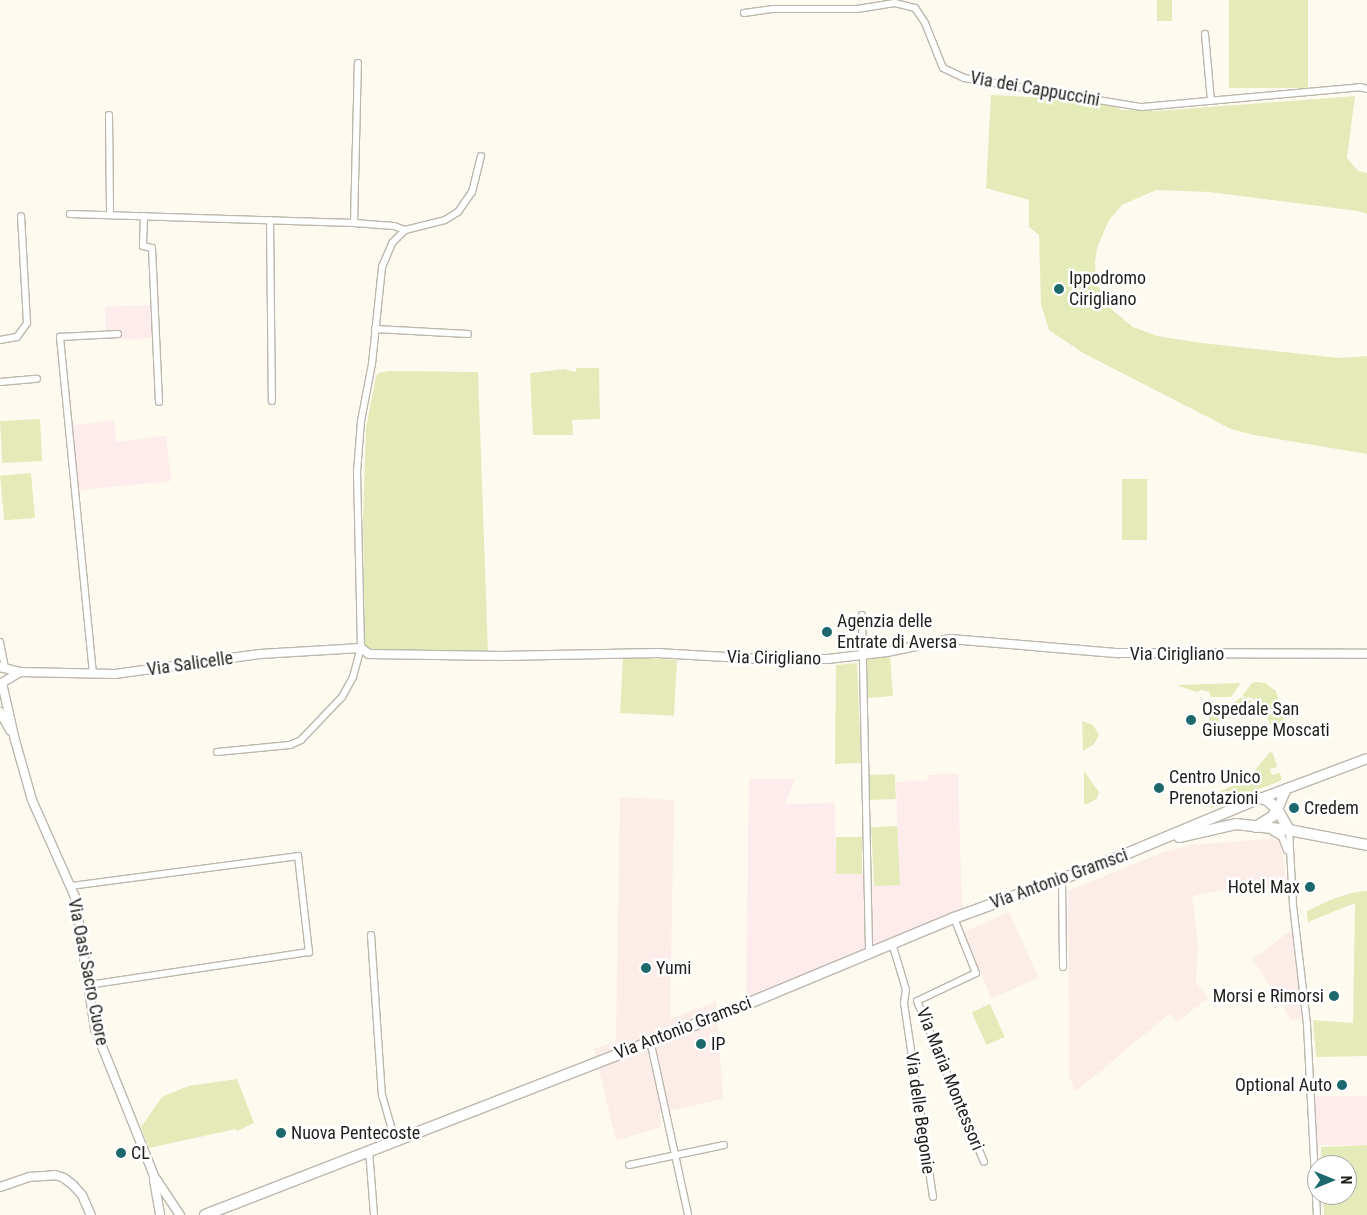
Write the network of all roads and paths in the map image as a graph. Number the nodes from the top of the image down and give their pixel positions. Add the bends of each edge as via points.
1 (744, 13) dead end
2 (1205, 34) dead end
3 (358, 63) dead end
4 (1367, 89) edge
5 (1211, 101) junction
6 (109, 115) dead end
7 (481, 156) dead end
8 (70, 214) dead end
9 (110, 215) junction
10 (21, 216) dead end
11 (144, 216) junction
12 (270, 220) junction
13 (354, 224) junction
14 (405, 230) junction
15 (375, 330) junction
16 (118, 334) dead end
17 (468, 334) dead end
18 (0, 340) edge
19 (37, 379) dead end
20 (0, 382) edge
21 (272, 400) dead end
22 (159, 402) dead end
23 (862, 616) dead end
24 (0, 642) edge
25 (361, 648) junction
26 (1367, 654) edge
27 (862, 656) junction
28 (2, 669) edge
29 (20, 672) junction
30 (93, 674) junction
31 (1, 685) edge
32 (0, 712) edge
33 (15, 740) junction
34 (217, 752) dead end
35 (1367, 758) edge
36 (1286, 788) junction
37 (1260, 798) junction
38 (1278, 808) junction
39 (1232, 810) junction
40 (1236, 824) junction
41 (1256, 827) junction
42 (1289, 830) junction
43 (1160, 841) junction
44 (1367, 845) edge
45 (1290, 856) junction
46 (1062, 880) junction
47 (71, 886) junction
48 (954, 918) junction
49 (371, 935) dead end
50 (892, 943) junction
51 (869, 952) junction
52 (1063, 967) dead end
53 (88, 985) junction
54 (650, 1040) junction
55 (395, 1140) junction
56 (724, 1145) dead end
57 (369, 1150) junction
58 (675, 1155) junction
59 (984, 1162) dead end
60 (628, 1165) dead end
61 (154, 1176) junction
62 (0, 1187) edge
63 (932, 1196) dead end
64 (90, 1214) edge
65 (160, 1215) edge
66 (180, 1215) edge
67 (205, 1215) edge
68 (374, 1215) edge
69 (688, 1215) edge
70 (1317, 1215) edge

1 - 5 street, Via dei Cappuccini via 895,3 915,8 925,23 943,68 964,78 1142,107
2 - 5 street
3 - 13 street
4 - 5 street, Via dei Cappuccini via 1360,87
6 - 9 street
7 - 14 street via 472,192 458,212 445,220
8 - 9 street
9 - 11 street
10 - 18 street via 27,323 17,337
11 - 12 street
11 - 22 street via 143,246 152,248
12 - 13 street
12 - 21 street
13 - 14 street via 394,226
14 - 15 street via 392,243 382,267
15 - 17 street
15 - 25 street via 357,472
16 - 30 street via 60,337
19 - 20 street
23 - 27 street
24 - 28 street
25 - 27 street, Via Cirigliano via 369,654 657,653 760,659
25 - 30 street, Via Salicelle via 260,654
25 - 34 street via 353,677 342,697 302,740 290,745
26 - 27 street, Via Cirigliano via 1118,654 950,639
27 - 51 street
28 - 29 street, Via Salicelle
28 - 31 street, Via Oasi Sacro Cuore
29 - 30 street, Via Salicelle
29 - 31 street
31 - 33 street, Via Oasi Sacro Cuore
32 - 33 street, Via Oasi Sacro Cuore
33 - 47 street, Via Oasi Sacro Cuore via 37,813
35 - 36 main road
36 - 37 main road
36 - 38 main road
37 - 38 main road
37 - 39 main road, Via Antonio Gramsci
38 - 41 main road via 1273,816
38 - 42 main road
39 - 40 main road via 1232,821
39 - 43 main road, Via Antonio Gramsci
40 - 41 main road, Via Antonio Gramsci
40 - 43 main road, Via Antonio Gramsci
41 - 42 main road, Via Antonio Gramsci
41 - 45 street via 1279,833
42 - 44 main road, Via Antonio Gramsci
42 - 45 street
43 - 46 main road, Via Antonio Gramsci
45 - 70 street via 1307,1025
46 - 48 main road, Via Antonio Gramsci
46 - 52 street
47 - 53 street, Via Oasi Sacro Cuore
47 - 53 street via 298,856 309,952
48 - 50 main road, Via Antonio Gramsci
48 - 59 street, Via Maria Montessori via 976,973 917,1001
49 - 55 street via 382,1095
50 - 51 main road, Via Antonio Gramsci
50 - 63 street, Via delle Begonie via 906,990 904,1003
51 - 54 main road, Via Antonio Gramsci via 735,1009
53 - 61 street, Via Oasi Sacro Cuore via 95,1029
54 - 55 main road, Via Antonio Gramsci
54 - 58 street
55 - 57 main road, Via Antonio Gramsci
56 - 58 street
57 - 67 main road, Via Antonio Gramsci
57 - 68 street
58 - 60 street
58 - 69 street
61 - 65 street, Via Oasi Sacro Cuore
61 - 66 street, Via Oasi Sacro Cuore
62 - 64 street via 29,1177 55,1175 64,1178 82,1195

